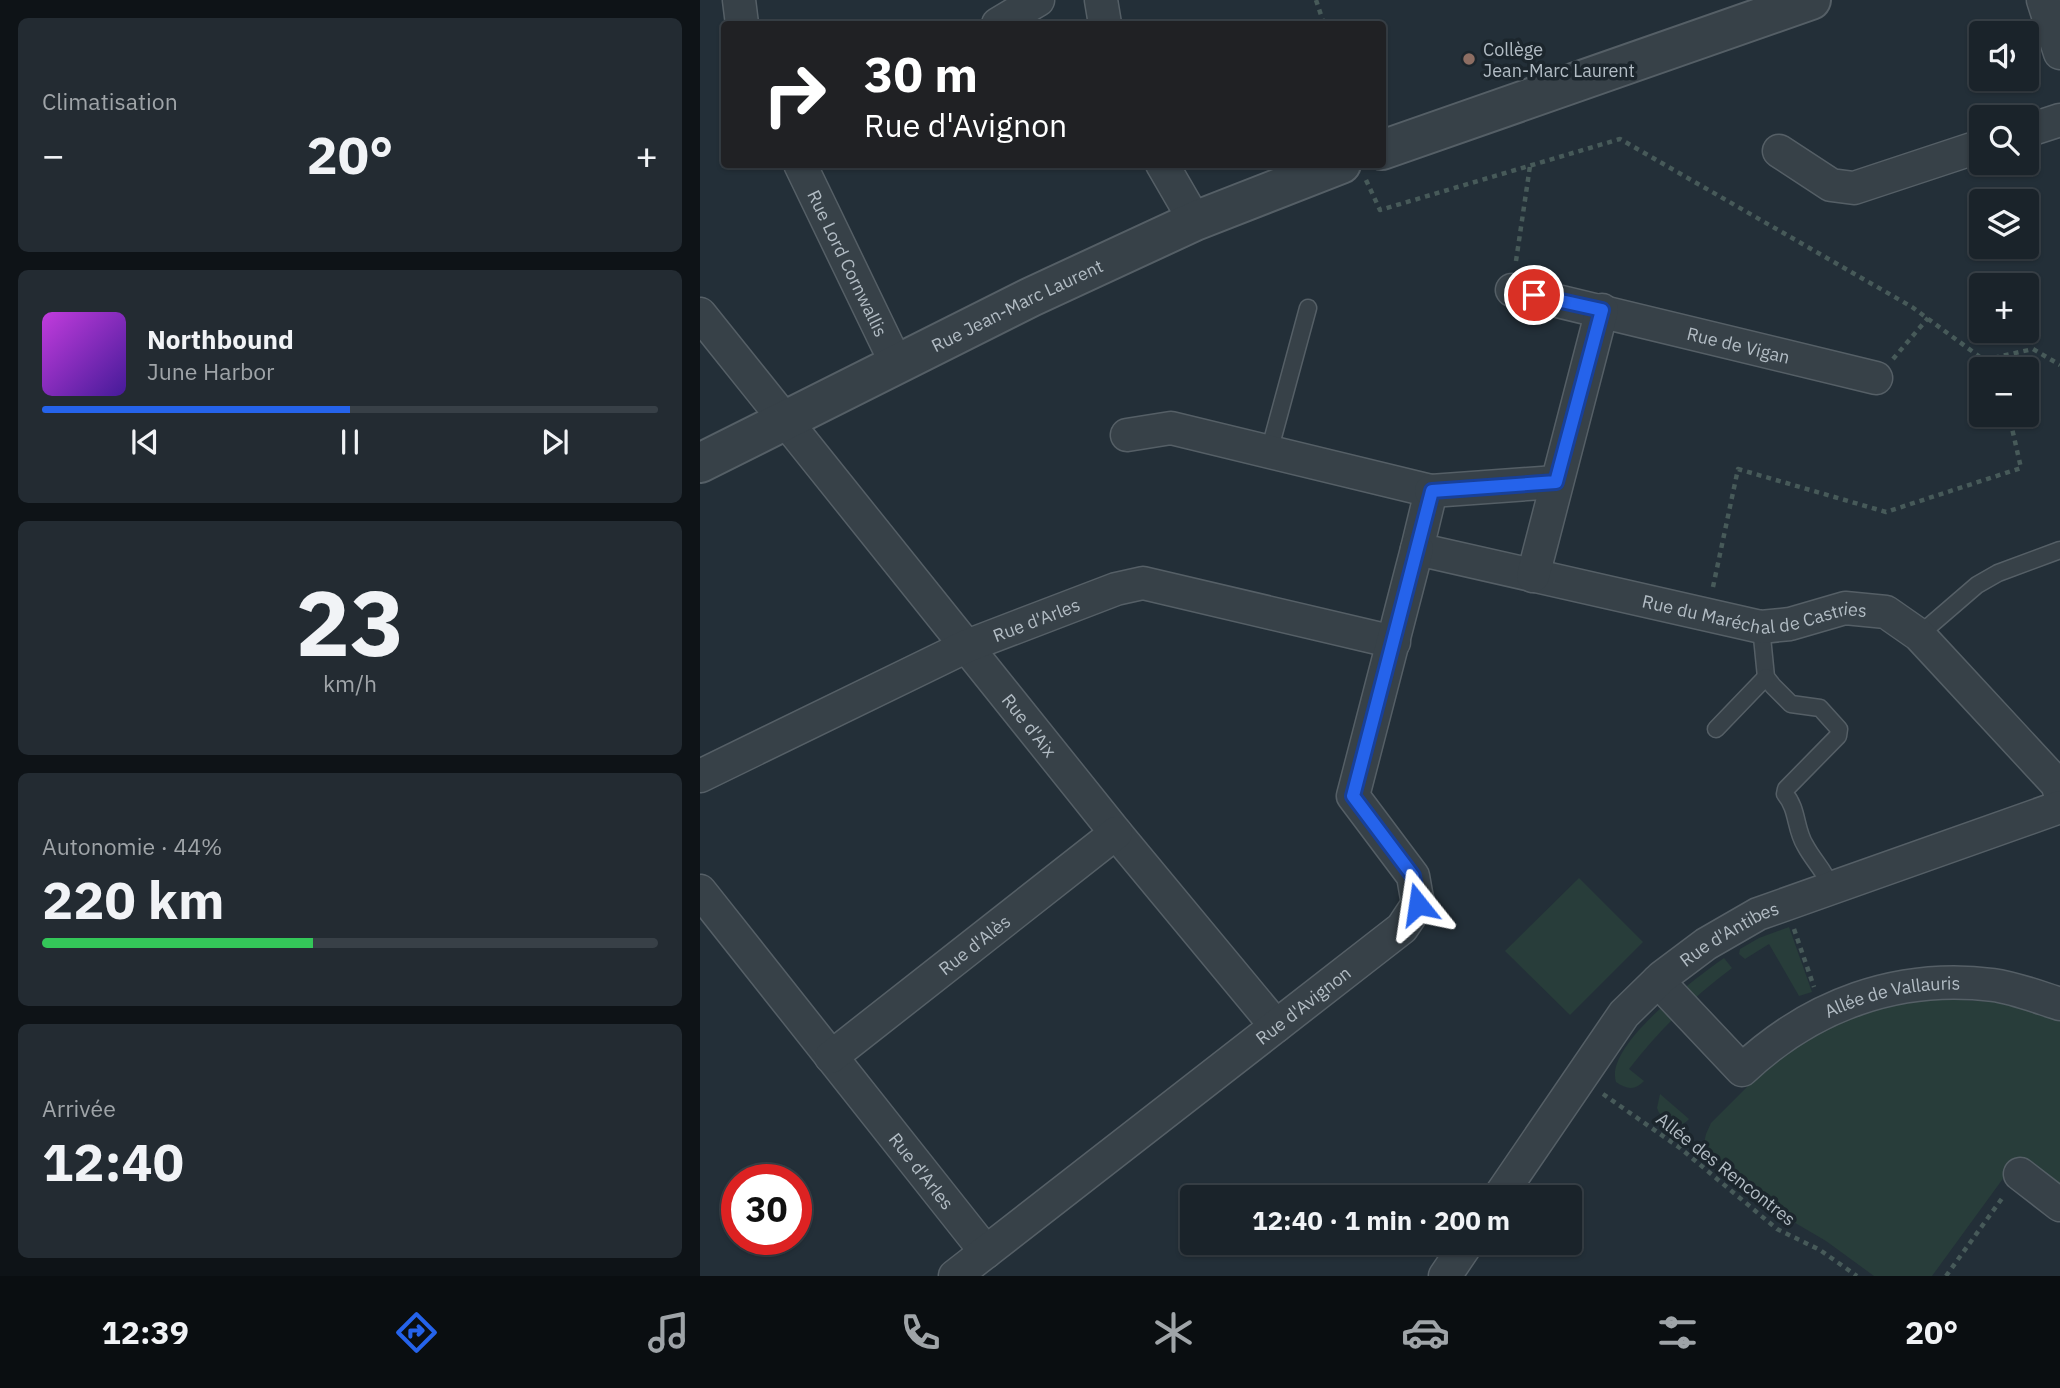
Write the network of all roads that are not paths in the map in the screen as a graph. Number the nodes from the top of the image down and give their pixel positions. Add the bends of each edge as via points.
1 (739, 0) edge
2 (1038, 0) edge
3 (1101, 0) edge
4 (1811, 0) edge
5 (2043, 0) edge
6 (742, 21) edge
7 (1003, 21) edge
8 (1104, 21) edge
9 (2060, 53) edge
10 (2060, 120) edge
11 (2039, 127) edge
12 (1969, 150) edge
13 (1779, 151) dead end
14 (1386, 155) edge
15 (802, 168) edge
16 (1164, 168) edge
17 (1349, 168) edge
18 (1195, 222) junction
19 (1512, 290) road end
20 (1308, 308) dead end
21 (1602, 310) junction
22 (700, 314) edge
23 (896, 363) junction
24 (1876, 377) road end
25 (786, 419) junction
26 (1127, 435) dead end
27 (1269, 452) junction
28 (700, 463) edge
29 (1556, 482) junction
30 (1432, 491) junction
31 (1417, 549) junction
32 (2060, 550) edge
33 (1533, 576) junction
34 (1761, 627) junction
35 (1919, 635) junction
36 (1394, 642) junction
37 (967, 646) junction
38 (1766, 677) junction
39 (1716, 729) dead end
40 (700, 776) edge
41 (2060, 793) edge
42 (2060, 807) edge
43 (1116, 833) junction
44 (1831, 888) junction
45 (700, 891) edge
46 (1658, 981) junction
47 (2060, 1004) edge
48 (1276, 1026) junction
49 (831, 1057) junction
50 (2020, 1174) road end
51 (1507, 1185) edge
52 (2060, 1205) edge
53 (986, 1252) junction
54 (1459, 1255) edge
55 (955, 1276) edge
56 (1445, 1276) edge

1 - 6 street
2 - 7 street
3 - 8 street
4 - 14 street, Rue Jean-Marc Laurent
5 - 9 street
10 - 11 street
12 - 13 street via 1854,188 1831,185
15 - 23 street, Rue Lord Cornwallis
16 - 18 street
17 - 18 street, Rue Jean-Marc Laurent
18 - 23 street, Rue Jean-Marc Laurent
19 - 21 street, Rue de Vigan
20 - 27 lane
21 - 24 street, Rue de Vigan
21 - 29 street
22 - 25 street, Rue d'Aix
23 - 25 street, Rue Jean-Marc Laurent
25 - 28 street, Rue Jean-Marc Laurent
25 - 37 street, Rue d'Aix
26 - 27 street via 1171,428
27 - 30 street
29 - 30 street
29 - 33 street
30 - 31 street
31 - 33 street, Rue du Maréchal de Castries
31 - 36 street
32 - 35 lane via 1977,585
33 - 34 street, Rue du Maréchal de Castries
34 - 35 street, Rue du Maréchal de Castries via 1845,608 1886,612
34 - 38 lane
35 - 41 street, Rue du Maréchal de Castries via 2057,784
36 - 37 street, Rue d'Arles via 1143,583
36 - 48 street, Rue d'Avignon via 1353,796 1413,876 1418,904 1402,928
37 - 40 street, Rue d'Arles
37 - 43 street, Rue d'Aix
38 - 39 lane
38 - 44 lane via 1791,704 1820,708 1839,729 1838,736 1785,794 1793,803 1804,844
42 - 44 street, Rue d'Antibes
43 - 48 street, Rue d'Aix
43 - 49 street, Rue d'Alès
44 - 46 street, Rue d'Antibes via 1735,926
45 - 49 street, Rue d'Arles
46 - 47 street, Allée de Vallauris via 1742,1070 1789,1031 1874,992 1932,982 1993,985
46 - 51 street, Rue d'Antibes via 1624,1013
48 - 53 street, Rue d'Avignon
49 - 53 street, Rue d'Arles
50 - 52 street
53 - 55 street, Rue d'Avignon
54 - 56 street

